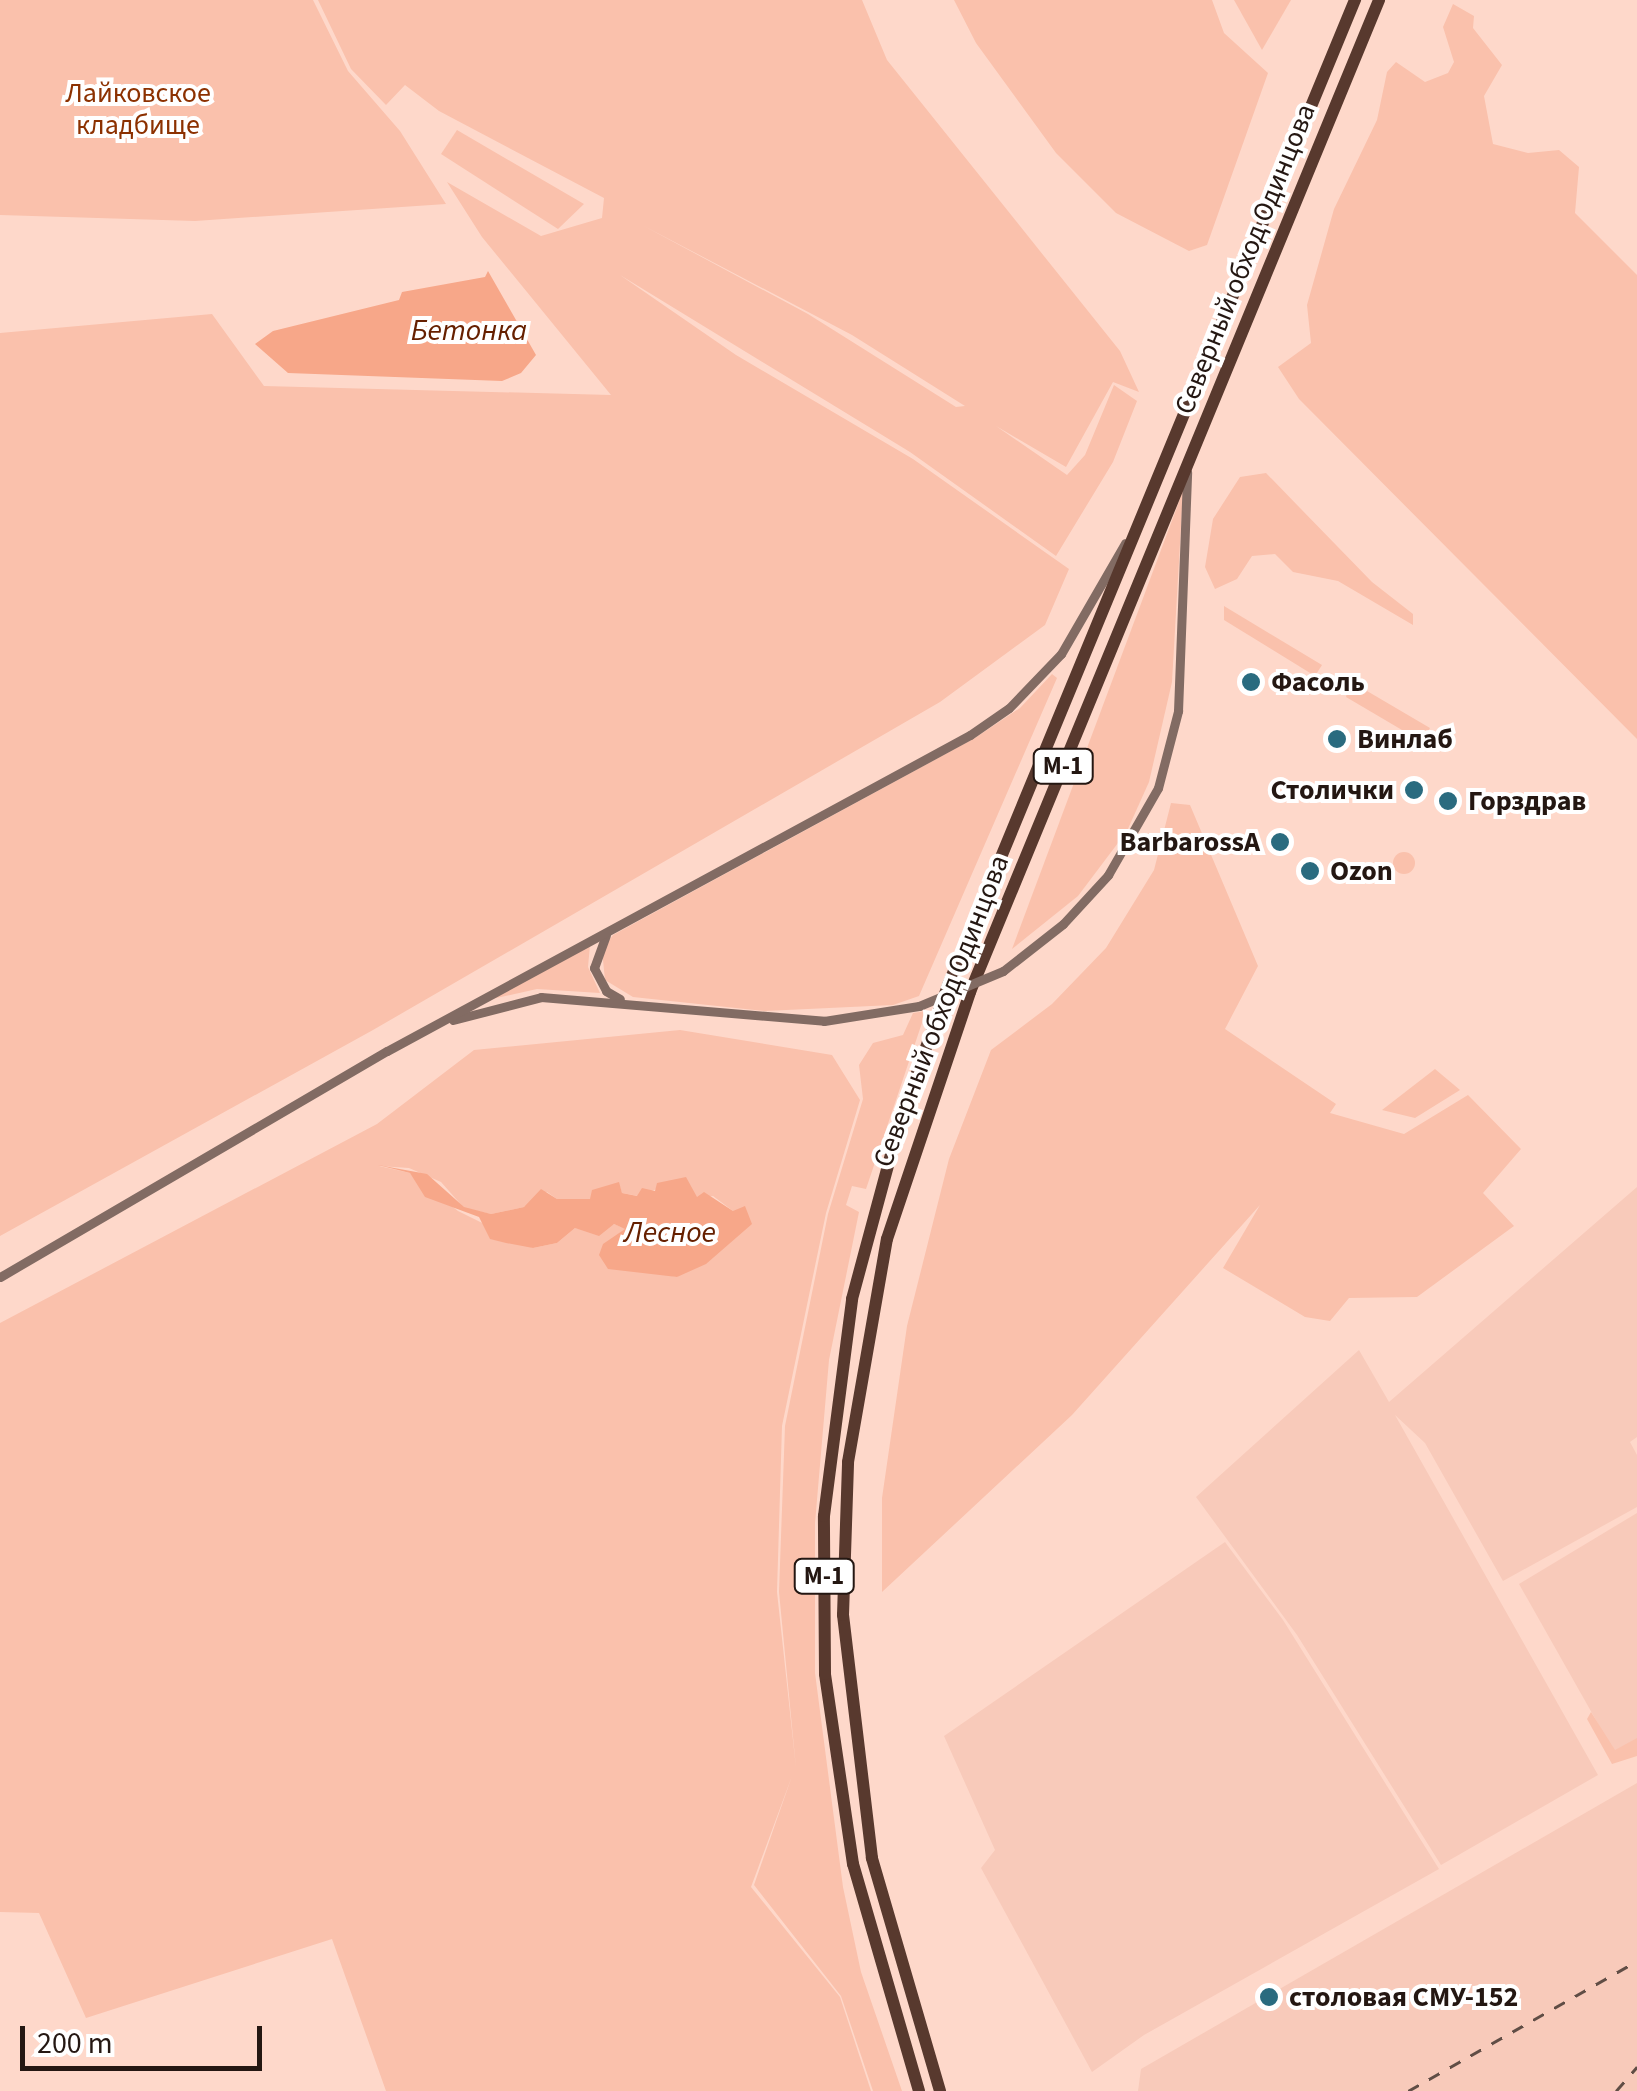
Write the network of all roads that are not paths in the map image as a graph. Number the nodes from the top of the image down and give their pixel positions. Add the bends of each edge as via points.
1 (1354, 0) edge
2 (1379, 0) edge
3 (1187, 464) junction
4 (1152, 492) junction
5 (620, 924) junction
6 (631, 1003) junction
7 (387, 1050) junction
8 (0, 1277) edge
9 (919, 2091) edge
10 (940, 2091) edge

1 - 4 highway, Северный обход Одинцова / М-1
2 - 3 highway, Северный обход Одинцова / М-1
3 - 6 main road, М-1, bridge via 1178,711 1158,788 1108,875 1063,924 1003,971 919,1006 824,1022
3 - 10 highway, Северный обход Одинцова / М-1 via 919,1126 886,1240 864,1360 844,1515 850,1700 872,1858
4 - 5 main road, М-1 via 1061,654 1009,708
4 - 9 highway, Северный обход Одинцова / М-1 via 920,1062 869,1228 840,1359 824,1516 825,1674 853,1864
5 - 6 main road via 599,943 594,968 606,991
5 - 7 main road, М-1
6 - 7 main road, М-1 via 572,997 510,1002
7 - 8 main road, М-1

